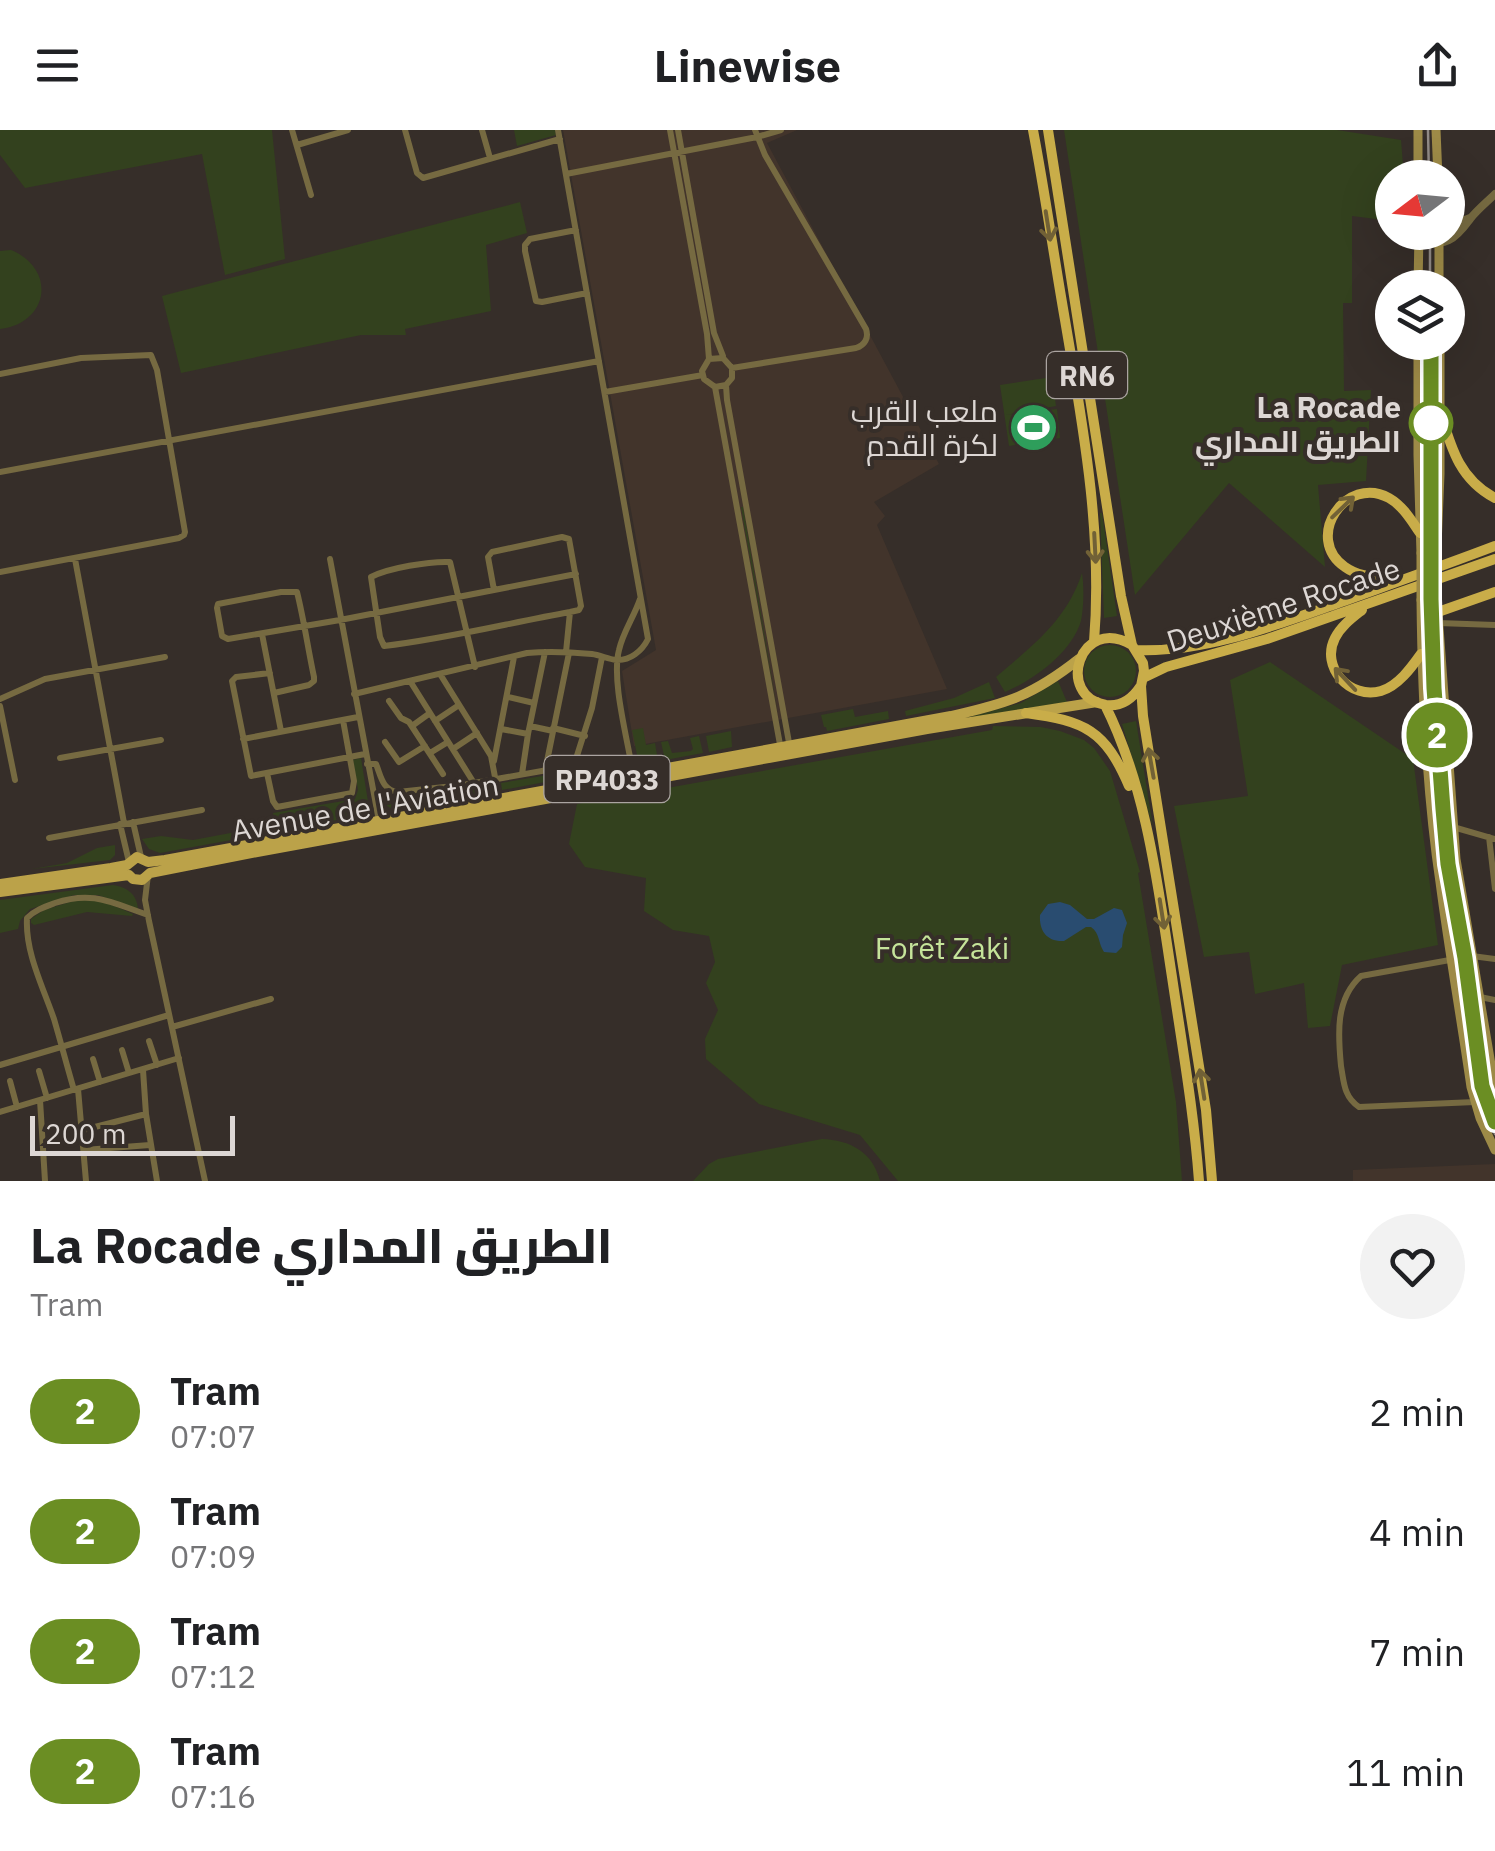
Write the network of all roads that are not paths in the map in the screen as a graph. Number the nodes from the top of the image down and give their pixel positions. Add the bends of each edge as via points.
1 (292, 130) edge
2 (348, 130) edge
3 (405, 130) edge
4 (482, 130) edge
5 (670, 130) edge
6 (678, 130) edge
7 (780, 130) edge
8 (1033, 130) edge
9 (1048, 130) edge
10 (1418, 130) edge
11 (1436, 130) edge
12 (756, 134) edge
13 (559, 135) edge
14 (296, 145) junction
15 (678, 153) junction
16 (490, 158) junction
17 (1418, 160) edge
18 (1437, 160) edge
19 (566, 174) junction
20 (1495, 194) edge
21 (311, 195) dead end
22 (1470, 218) junction
23 (1465, 220) edge
24 (1465, 225) edge
25 (576, 230) junction
26 (702, 289) junction
27 (587, 293) junction
28 (723, 358) junction
29 (708, 360) junction
30 (1418, 360) edge
31 (1440, 360) edge
32 (600, 362) junction
33 (732, 368) junction
34 (0, 374) edge
35 (703, 375) junction
36 (726, 384) junction
37 (715, 387) junction
38 (605, 392) junction
39 (1440, 411) junction
40 (168, 441) junction
41 (0, 472) edge
42 (1495, 498) edge
43 (1420, 533) junction
44 (1495, 546) edge
45 (75, 559) junction
46 (330, 559) dead end
47 (1495, 559) edge
48 (0, 572) edge
49 (576, 574) junction
50 (1404, 580) junction
51 (494, 590) junction
52 (1495, 592) edge
53 (641, 593) junction
54 (458, 597) junction
55 (1372, 601) junction
56 (570, 612) junction
57 (1438, 612) junction
58 (376, 613) junction
59 (340, 620) junction
60 (304, 626) junction
61 (1495, 626) edge
62 (466, 631) junction
63 (262, 634) junction
64 (1094, 642) junction
65 (1134, 647) junction
66 (545, 652) junction
67 (567, 652) junction
68 (1421, 654) junction
69 (514, 656) junction
70 (602, 656) junction
71 (165, 657) dead end
72 (617, 660) junction
73 (1079, 660) junction
74 (475, 667) junction
75 (96, 670) junction
76 (270, 673) junction
77 (440, 674) junction
78 (410, 681) junction
79 (1142, 682) junction
80 (274, 692) junction
81 (354, 694) junction
82 (508, 697) junction
83 (0, 702) edge
84 (389, 702) dead end
85 (534, 703) junction
86 (1101, 704) junction
87 (459, 705) junction
88 (1026, 713) junction
89 (358, 716) junction
90 (433, 717) junction
91 (343, 720) junction
92 (412, 726) junction
93 (501, 729) junction
94 (528, 730) junction
95 (553, 730) junction
96 (281, 731) junction
97 (477, 733) junction
98 (584, 736) junction
99 (243, 739) junction
100 (161, 740) dead end
101 (385, 742) dead end
102 (450, 745) junction
103 (110, 750) junction
104 (427, 750) junction
105 (786, 751) junction
106 (365, 754) junction
107 (350, 757) junction
108 (60, 758) dead end
109 (494, 762) junction
110 (367, 764) junction
111 (545, 770) junction
112 (267, 773) junction
113 (443, 774) dead end
114 (522, 774) junction
115 (633, 774) junction
116 (496, 778) junction
117 (15, 780) dead end
118 (474, 783) junction
119 (500, 798) junction
120 (202, 810) dead end
121 (1144, 819) junction
122 (378, 822) junction
123 (126, 823) junction
124 (1452, 827) junction
125 (49, 838) dead end
126 (1492, 838) edge
127 (138, 868) junction
128 (0, 884) edge
129 (1495, 889) edge
130 (0, 892) edge
131 (145, 900) junction
132 (148, 915) junction
133 (1472, 956) junction
134 (1495, 959) edge
135 (1452, 960) junction
136 (1458, 996) junction
137 (1480, 997) junction
138 (272, 998) dead end
139 (1495, 1000) edge
140 (169, 1015) junction
141 (172, 1027) junction
142 (149, 1041) dead end
143 (61, 1047) junction
144 (122, 1050) dead end
145 (179, 1058) junction
146 (93, 1059) dead end
147 (0, 1065) edge
148 (157, 1065) junction
149 (143, 1070) junction
150 (39, 1071) dead end
151 (129, 1074) junction
152 (10, 1081) dead end
153 (100, 1082) junction
154 (1495, 1088) edge
155 (76, 1089) junction
156 (43, 1099) junction
157 (1474, 1102) junction
158 (17, 1107) junction
159 (0, 1112) edge
160 (146, 1114) junction
161 (83, 1130) junction
162 (150, 1145) junction
163 (84, 1150) junction
164 (1495, 1150) edge
165 (45, 1181) edge
166 (86, 1181) edge
167 (157, 1181) edge
168 (205, 1181) edge
169 (1199, 1181) edge
170 (1212, 1181) edge

1 - 14 street
2 - 14 street
3 - 16 street via 420,177
4 - 16 street
5 - 15 street
6 - 15 street
7 - 12 street
8 -> 64 highway, RN6 via 1085,450 1096,547
9 - 65 highway, RN6 via 1116,571
10 - 17 main road
11 - 18 main road
12 - 15 street
12 - 33 street via 867,336 856,348
13 - 16 street
13 - 19 street
14 - 21 street
15 - 19 street
15 - 26 street
19 - 25 street
20 - 22 street
22 - 23 street
22 - 24 street
25 - 27 street
25 - 27 street via 530,240 525,251 536,301
26 - 28 street
26 - 29 street
27 - 32 street
28 - 29 street
28 - 33 street
29 - 35 street
30 - 43 main road
31 - 39 main road
32 - 38 street
32 - 40 street
33 - 36 street
34 - 40 street via 80,358 150,354
35 - 37 street
35 - 38 street
36 - 37 street
36 - 105 street
37 - 105 street
38 - 53 street
39 - 42 highway via 1461,468
39 - 57 main road, bridge
40 - 41 street
40 - 45 street via 184,536
50 -> 43 highway via 1346,568 1330,547 1329,522 1351,498 1376,493 1401,508
43 - 68 main road, bridge
44 - 50 highway, Deuxième Rocade
45 - 48 street
45 - 75 street
46 - 59 street
47 - 55 highway, Deuxième Rocade
49 - 51 street
49 - 51 street via 569,539 562,537 492,552
49 - 56 street via 581,606
50 - 65 highway, Deuxième Rocade via 1214,641 1162,650
51 - 54 street
52 - 57 highway
53 - 72 street
53 - 72 street via 648,639 642,650
54 - 58 street
54 - 58 street via 448,561 375,574
54 - 62 street
68 -> 55 highway via 1395,684 1378,692 1356,691 1341,680 1331,658 1334,641
55 - 79 highway, Deuxième Rocade via 1268,640 1166,667
56 - 62 street
56 - 67 street
57 - 61 street
57 - 124 main road
58 - 59 street
58 - 62 street via 384,646
59 - 60 street
59 - 81 street
60 - 63 street
60 - 63 street via 296,590 217,606 224,639
60 - 80 street via 314,683
62 - 74 street
63 - 76 street
64 - 65 highway via 1113,638
64 - 73 highway
65 - 79 highway, RN6 via 1143,663
66 - 67 street
66 - 69 street
66 - 85 street
67 - 70 street
67 - 95 street
68 - 135 main road
69 - 74 street
69 - 82 street
70 - 72 street
70 - 98 street
71 - 75 street
72 - 115 street
73 - 86 highway via 1080,684
73 - 105 main road, Avenue de l'Aviation / RP4033 via 1008,702
74 - 77 street
75 - 83 street via 40,680
75 - 103 street
76 - 80 street
76 - 99 street via 233,680
77 - 78 street
77 - 87 street
78 - 81 street
78 - 90 street
79 - 86 highway via 1130,699
170 -> 79 highway, RN6
80 - 96 street
81 - 89 street
82 - 85 street
82 - 93 street
83 - 117 street
84 - 92 street
85 - 94 street
86 - 88 main road, Avenue de l'Aviation / RP4033
86 - 121 highway via 1128,761
87 - 90 street
87 - 97 street
88 - 105 main road, Avenue de l'Aviation / RP4033
88 - 121 highway via 1074,724 1106,742
89 - 91 street
89 - 106 street
90 - 92 street
90 - 102 street
91 - 96 street
91 - 107 street
92 - 104 street
93 - 94 street
93 - 109 street
94 - 95 street
94 - 114 street
95 - 98 street
95 - 111 street
96 - 99 street
97 - 102 street
97 - 109 street
98 - 111 street via 572,764
99 - 112 street via 250,775
100 - 103 street
101 - 104 street via 399,762
102 - 104 street
102 - 118 street
103 - 108 street
103 - 123 street
104 - 113 street
105 - 115 main road, Avenue de l'Aviation / RP4033
105 - 127 main road, Avenue de l'Aviation / RP4033
106 - 107 street
106 - 110 street
107 - 112 street
107 - 112 street via 352,793 280,808
109 - 116 street
110 - 118 street via 376,764 394,792
110 - 122 street
111 - 114 street
114 - 116 street
115 - 119 main road, Avenue de l'Aviation / RP4033
116 - 118 street
116 - 119 street
119 - 122 main road, Avenue de l'Aviation / RP4033
120 - 123 street
121 -> 169 highway
122 - 127 main road, Avenue de l'Aviation / RP4033
123 - 125 street
123 - 127 street
123 - 127 street
124 - 126 street
124 - 133 main road
126 - 129 street
127 - 128 main road, Avenue de l'Aviation / RP4033
127 - 130 main road, Avenue de l'Aviation / RP4033
127 - 131 street
127 - 131 street
131 - 132 street
132 - 140 street
132 - 143 street via 88,896 28,915 30,945
133 - 134 street
133 - 135 street
133 - 137 main road
135 - 136 main road
135 - 157 street via 1356,980 1338,1029 1344,1088 1353,1103 1368,1109
136 - 137 street
136 - 157 main road
137 - 139 street
137 - 154 main road
138 - 141 street
140 - 141 street
140 - 143 street
141 - 145 street
142 - 148 street
143 - 147 street
143 - 155 street
144 - 151 street
145 - 148 street
145 - 168 street
146 - 153 street
148 - 149 street
149 - 151 street
149 - 160 street
150 - 156 street
151 - 153 street
152 - 158 street
153 - 155 street
155 - 156 street
155 - 161 street
156 - 158 street
156 - 165 street
157 - 164 main road
158 - 159 street
160 - 161 street
160 - 162 street
161 - 163 street
162 - 163 street
162 - 167 street
163 - 166 street

